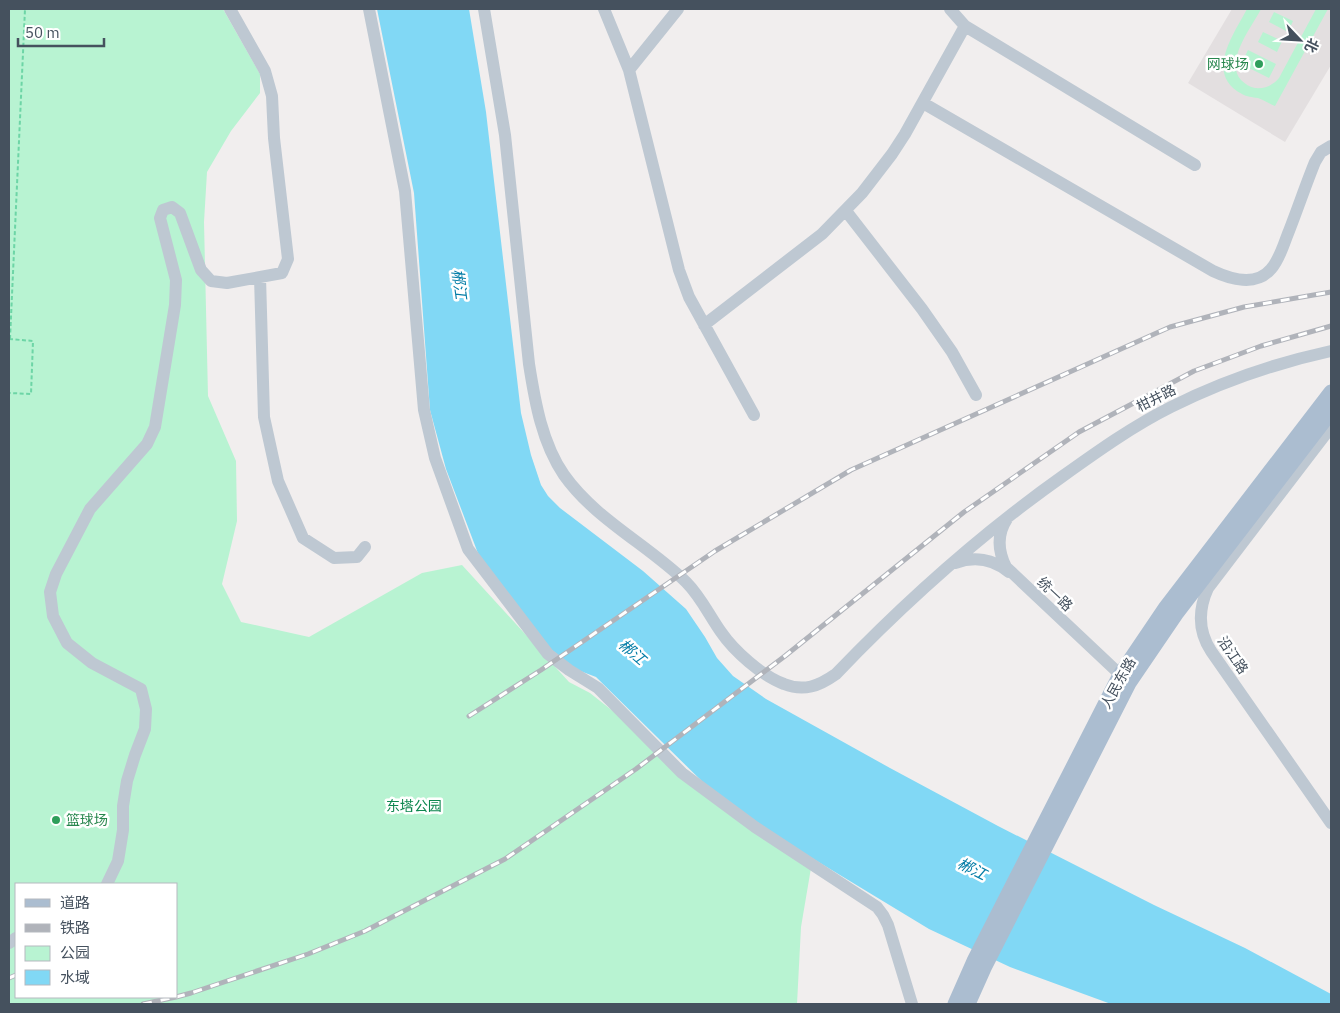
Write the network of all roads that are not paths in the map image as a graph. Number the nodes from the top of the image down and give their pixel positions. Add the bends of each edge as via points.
1 (230, 9) edge
2 (369, 9) edge
3 (484, 9) edge
4 (604, 9) edge
5 (678, 9) edge
6 (950, 9) edge
7 (965, 26) junction
8 (629, 70) junction
9 (923, 103) junction
10 (1331, 146) edge
11 (1195, 165) dead end
12 (846, 210) junction
13 (260, 277) junction
14 (704, 325) junction
15 (1331, 351) edge
16 (1331, 392) edge
17 (976, 395) dead end
18 (1331, 412) edge
19 (754, 415) dead end
20 (1331, 427) edge
21 (1014, 511) junction
22 (365, 547) dead end
23 (943, 571) junction
24 (1011, 573) junction
25 (1125, 679) junction
26 (1331, 823) edge
27 (107, 883) edge
28 (979, 964) junction
29 (971, 1002) edge
30 (912, 1004) edge
31 (954, 1004) edge

1 - 13 street via 265,71 272,96 288,259 282,273
2 - 30 street via 405,191 424,410 436,458 468,549 548,654 598,688 682,773 755,828 877,907 888,925
3 - 23 street, 柑井路 via 505,135 534,393 548,446 564,475 585,499 687,583 734,650 772,679 796,688 823,684 836,674
4 - 8 street
5 - 8 street
6 - 7 street
7 - 9 street
7 - 11 street
8 - 14 street via 679,270
9 - 10 street via 1213,271 1237,280 1261,276 1270,270 1316,162 1321,152
9 - 12 street via 892,154
12 - 14 street via 822,234
12 - 17 street via 922,309 952,352
13 - 22 street via 264,417 278,480 303,538 334,558 357,557
13 - 27 street via 227,283 211,282 201,270 180,213 172,207 162,210 160,218 176,280 175,305 155,427 147,444 90,509 50,592 53,616 67,643 92,663 141,689 146,709 145,729 127,781 118,861
14 - 19 street
15 - 21 street, 柑井路 via 1252,372 1170,407 1118,437
16 - 25 main road, 人民东路 via 1166,607
18 - 25 main road, 人民东路
20 - 26 street, 沿江路 via 1208,588 1200,621 1211,651
21 - 23 street, 柑井路
21 - 24 street, 统一路 via 1004,523 1000,538 1002,561
23 - 24 street via 956,563 979,559 996,563
24 - 25 street, 统一路
25 - 28 main road, 人民东路
28 - 29 main road, 人民东路
28 - 31 main road, 人民东路

